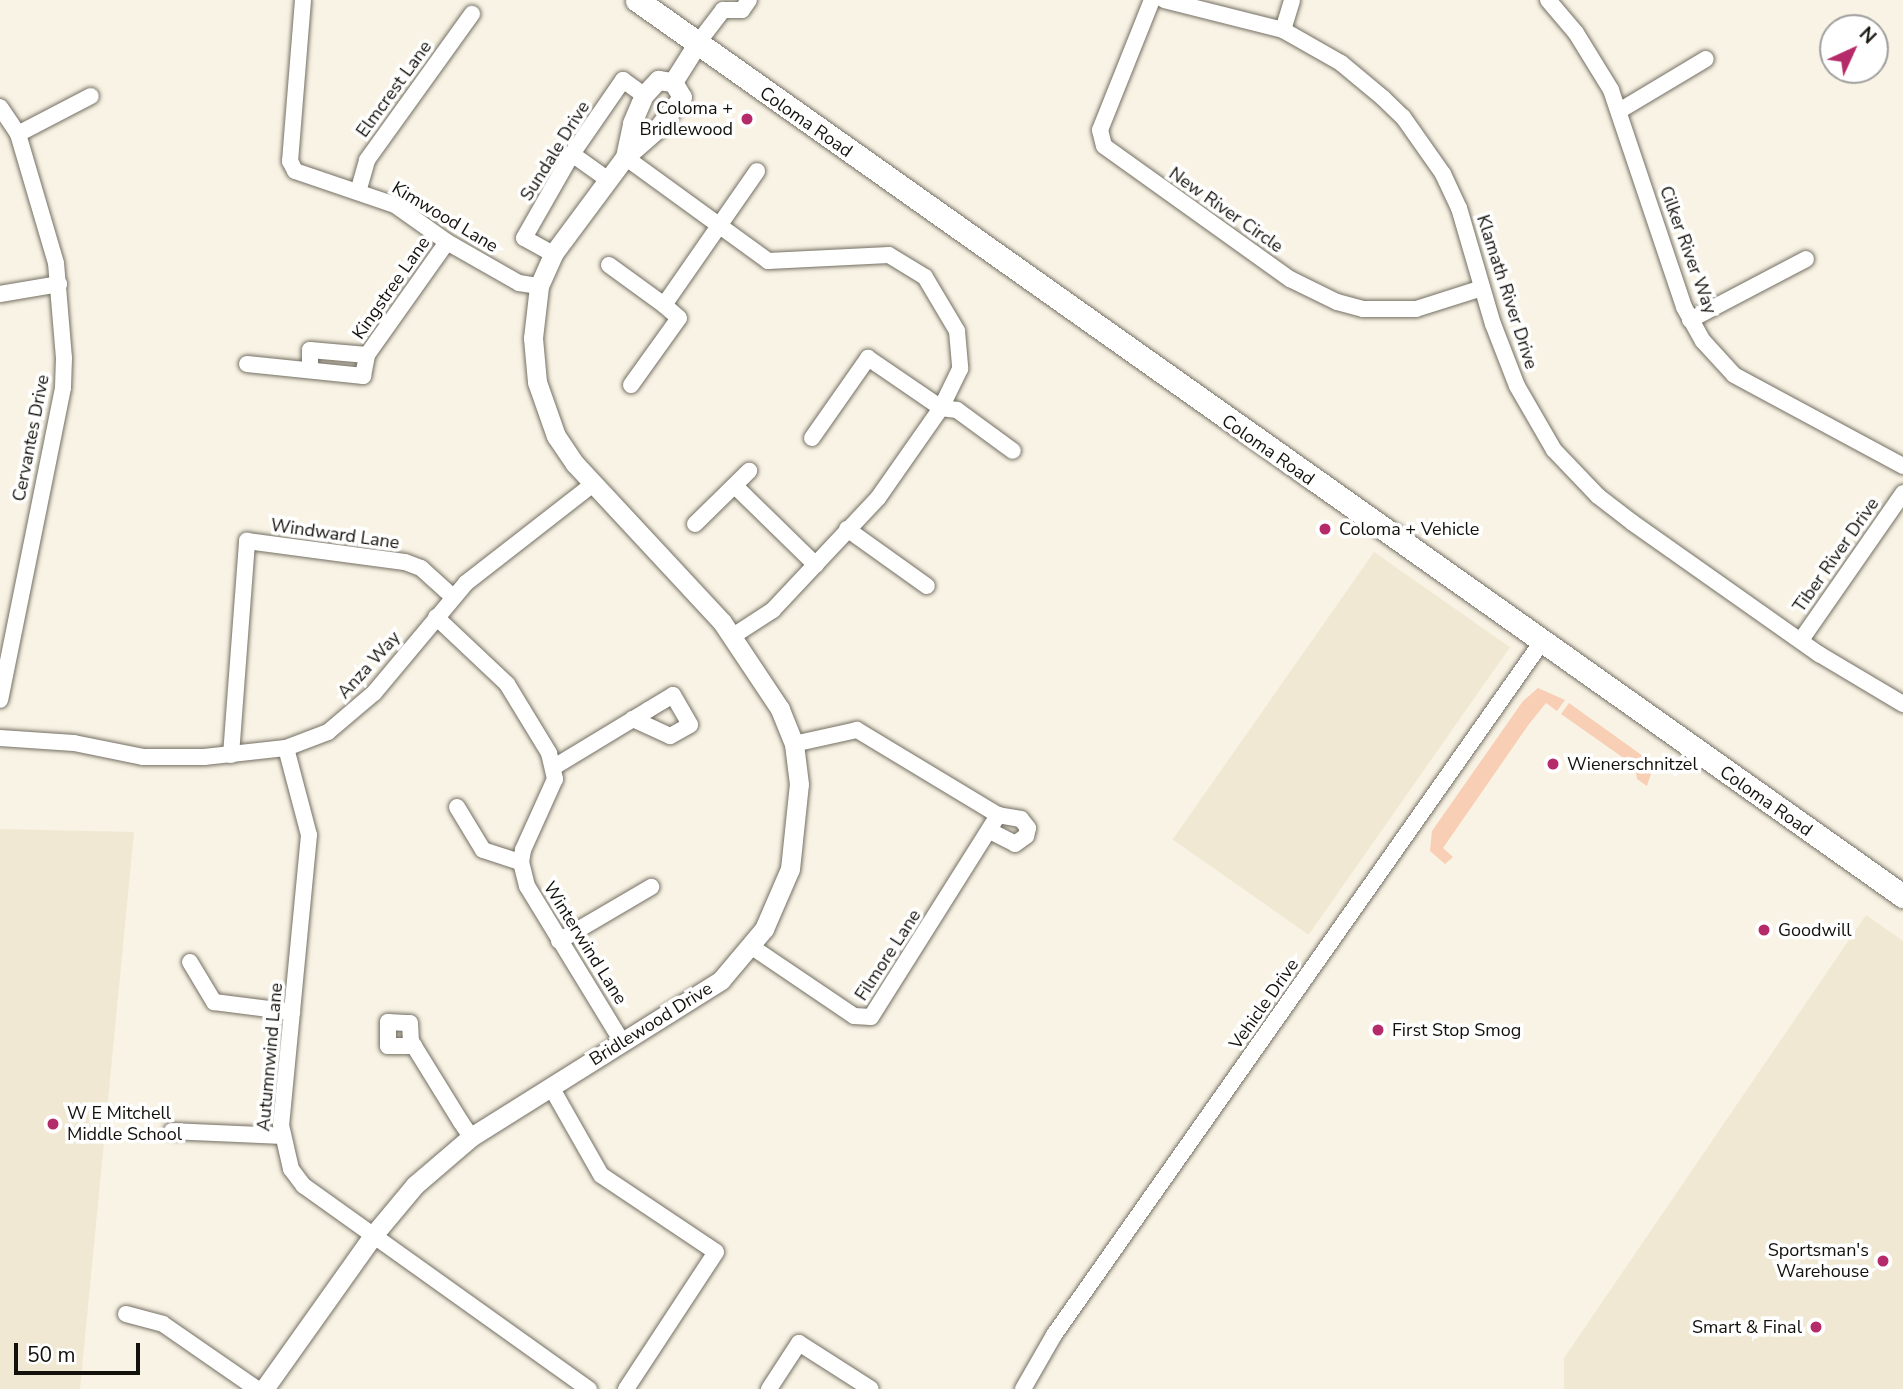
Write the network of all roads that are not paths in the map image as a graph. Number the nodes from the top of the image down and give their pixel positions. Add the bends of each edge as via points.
1 (303, 0) edge
2 (636, 0) edge
3 (749, 0) edge
4 (1152, 0) edge
5 (1164, 0) edge
6 (1292, 0) edge
7 (1548, 0) edge
8 (721, 5) edge
9 (472, 14) dead end
10 (1283, 30) junction
11 (697, 44) junction
12 (1706, 59) dead end
13 (673, 82) junction
14 (644, 95) junction
15 (91, 96) dead end
16 (0, 107) edge
17 (1619, 111) junction
18 (18, 134) junction
19 (572, 154) junction
20 (625, 157) junction
21 (757, 170) dead end
22 (607, 179) junction
23 (358, 192) junction
24 (718, 228) junction
25 (447, 242) junction
26 (553, 254) junction
27 (1807, 259) dead end
28 (609, 265) dead end
29 (59, 284) junction
30 (539, 286) junction
31 (1482, 288) junction
32 (0, 294) edge
33 (664, 305) junction
34 (1690, 320) junction
35 (247, 364) dead end
36 (631, 385) dead end
37 (941, 408) junction
38 (812, 438) dead end
39 (1013, 451) dead end
40 (1903, 466) edge
41 (749, 471) dead end
42 (592, 485) junction
43 (735, 486) junction
44 (1903, 493) edge
45 (695, 524) dead end
46 (847, 529) junction
47 (816, 565) junction
48 (927, 586) dead end
49 (453, 597) junction
50 (436, 617) junction
51 (733, 636) junction
52 (1801, 640) junction
53 (1541, 643) junction
54 (0, 700) edge
55 (1903, 704) edge
56 (633, 719) dead end
57 (0, 738) edge
58 (794, 744) junction
59 (286, 748) junction
60 (231, 755) junction
61 (554, 767) junction
62 (457, 807) dead end
63 (998, 815) junction
64 (990, 831) junction
65 (521, 862) junction
66 (651, 887) dead end
67 (1903, 896) edge
68 (559, 941) junction
69 (752, 947) junction
70 (190, 962) dead end
71 (292, 1012) junction
72 (623, 1043) junction
73 (414, 1046) dead end
74 (551, 1087) junction
75 (172, 1131) dead end
76 (281, 1136) junction
77 (471, 1138) junction
78 (375, 1233) junction
79 (127, 1314) dead end
80 (257, 1389) edge
81 (264, 1389) edge
82 (589, 1389) edge
83 (626, 1389) edge
84 (769, 1389) edge
85 (871, 1389) edge
86 (1023, 1389) edge

1 - 23 street, Kimwood Lane via 290,160 295,172
2 - 11 main road, Coloma Road
3 - 8 street via 741,10
4 - 31 street, New River Circle via 1100,130 1104,146 1290,279 1337,302 1375,310 1416,309
5 - 10 street, Klamath River Drive
6 - 10 street
7 - 17 street, Cilker River Way via 1595,61
8 - 11 street
9 - 23 street, Elmcrest Lane via 367,160
10 - 31 street, Klamath River Drive via 1341,63 1403,117 1443,174 1459,208
11 - 13 street, Bridlewood Drive
11 - 53 main road, Coloma Road
12 - 17 street
13 - 14 street via 658,80
13 - 20 street, Bridlewood Drive via 682,97 658,128
14 - 19 street, Sundale Drive via 623,80
14 - 20 street, Bridlewood Drive
15 - 18 street
16 - 18 street, Cervantes Drive
17 - 34 street, Cilker River Way
18 - 29 street, Cervantes Drive
19 - 22 street
19 - 26 street, Sundale Drive via 524,238
20 - 22 street, Bridlewood Drive
20 - 24 street
21 - 24 street
22 - 26 street, Bridlewood Drive
23 - 25 street, Kimwood Lane via 395,205
24 - 33 street
24 - 37 street via 768,261 889,255 925,277 957,331 960,369
25 - 30 street, Kimwood Lane via 519,283
25 - 35 street, Kingstree Lane via 367,355 363,376
26 - 30 street, Bridlewood Drive
27 - 34 street
28 - 33 street
29 - 32 street
29 - 54 street, Cervantes Drive via 63,388
30 - 42 street, Bridlewood Drive via 533,338 544,408 561,443
31 - 52 street, Klamath River Drive via 1517,386 1536,422 1572,470 1633,523
33 - 36 street via 679,318
34 - 40 street, Cilker River Way via 1734,375
37 - 38 street via 868,358
37 - 39 street via 957,410
37 - 46 street via 878,498
41 - 43 street
42 - 49 street, Anza Way
42 - 51 street, Bridlewood Drive
43 - 45 street
43 - 47 street
44 - 52 street, Tiber River Drive
46 - 47 street
46 - 48 street
47 - 51 street via 773,610
49 - 50 street, Anza Way
49 - 60 street, Windward Lane via 421,568 405,562 247,541
50 - 59 street, Anza Way via 349,717 328,732
50 - 61 street via 508,684
51 - 58 street, Bridlewood Drive via 769,689
52 - 55 street, Klamath River Drive
53 - 67 main road, Coloma Road
53 - 86 street, Vehicle Drive via 1048,1343
56 - 61 street
57 - 60 street, Anza Way via 74,743 143,757
58 - 63 street via 857,730
58 - 69 street, Bridlewood Drive via 799,784 794,851 775,911
59 - 60 street, Anza Way
59 - 71 street, Autumnwind Lane via 309,835
61 - 65 street via 553,790 528,837
62 - 65 street via 483,850
63 - 64 street, Filmore Lane
63 - 64 street via 1021,819 1028,828 1026,836 1014,844
64 - 69 street, Filmore Lane via 871,1017 855,1016
65 - 68 street, Winterwind Lane via 527,887
66 - 68 street
68 - 72 street, Winterwind Lane
69 - 72 street, Bridlewood Drive via 705,992
70 - 71 street via 214,1002
71 - 76 street, Autumnwind Lane
72 - 74 street, Bridlewood Drive
73 - 77 street
74 - 77 street, Bridlewood Drive
74 - 83 street via 601,1175 716,1252
75 - 76 street
76 - 78 street, Autumnwind Lane via 291,1169 304,1186
77 - 78 street, Bridlewood Drive via 415,1185
78 - 81 street, Bridlewood Drive
78 - 82 street, Autumnwind Lane
79 - 80 street via 163,1324
84 - 85 street via 799,1343

